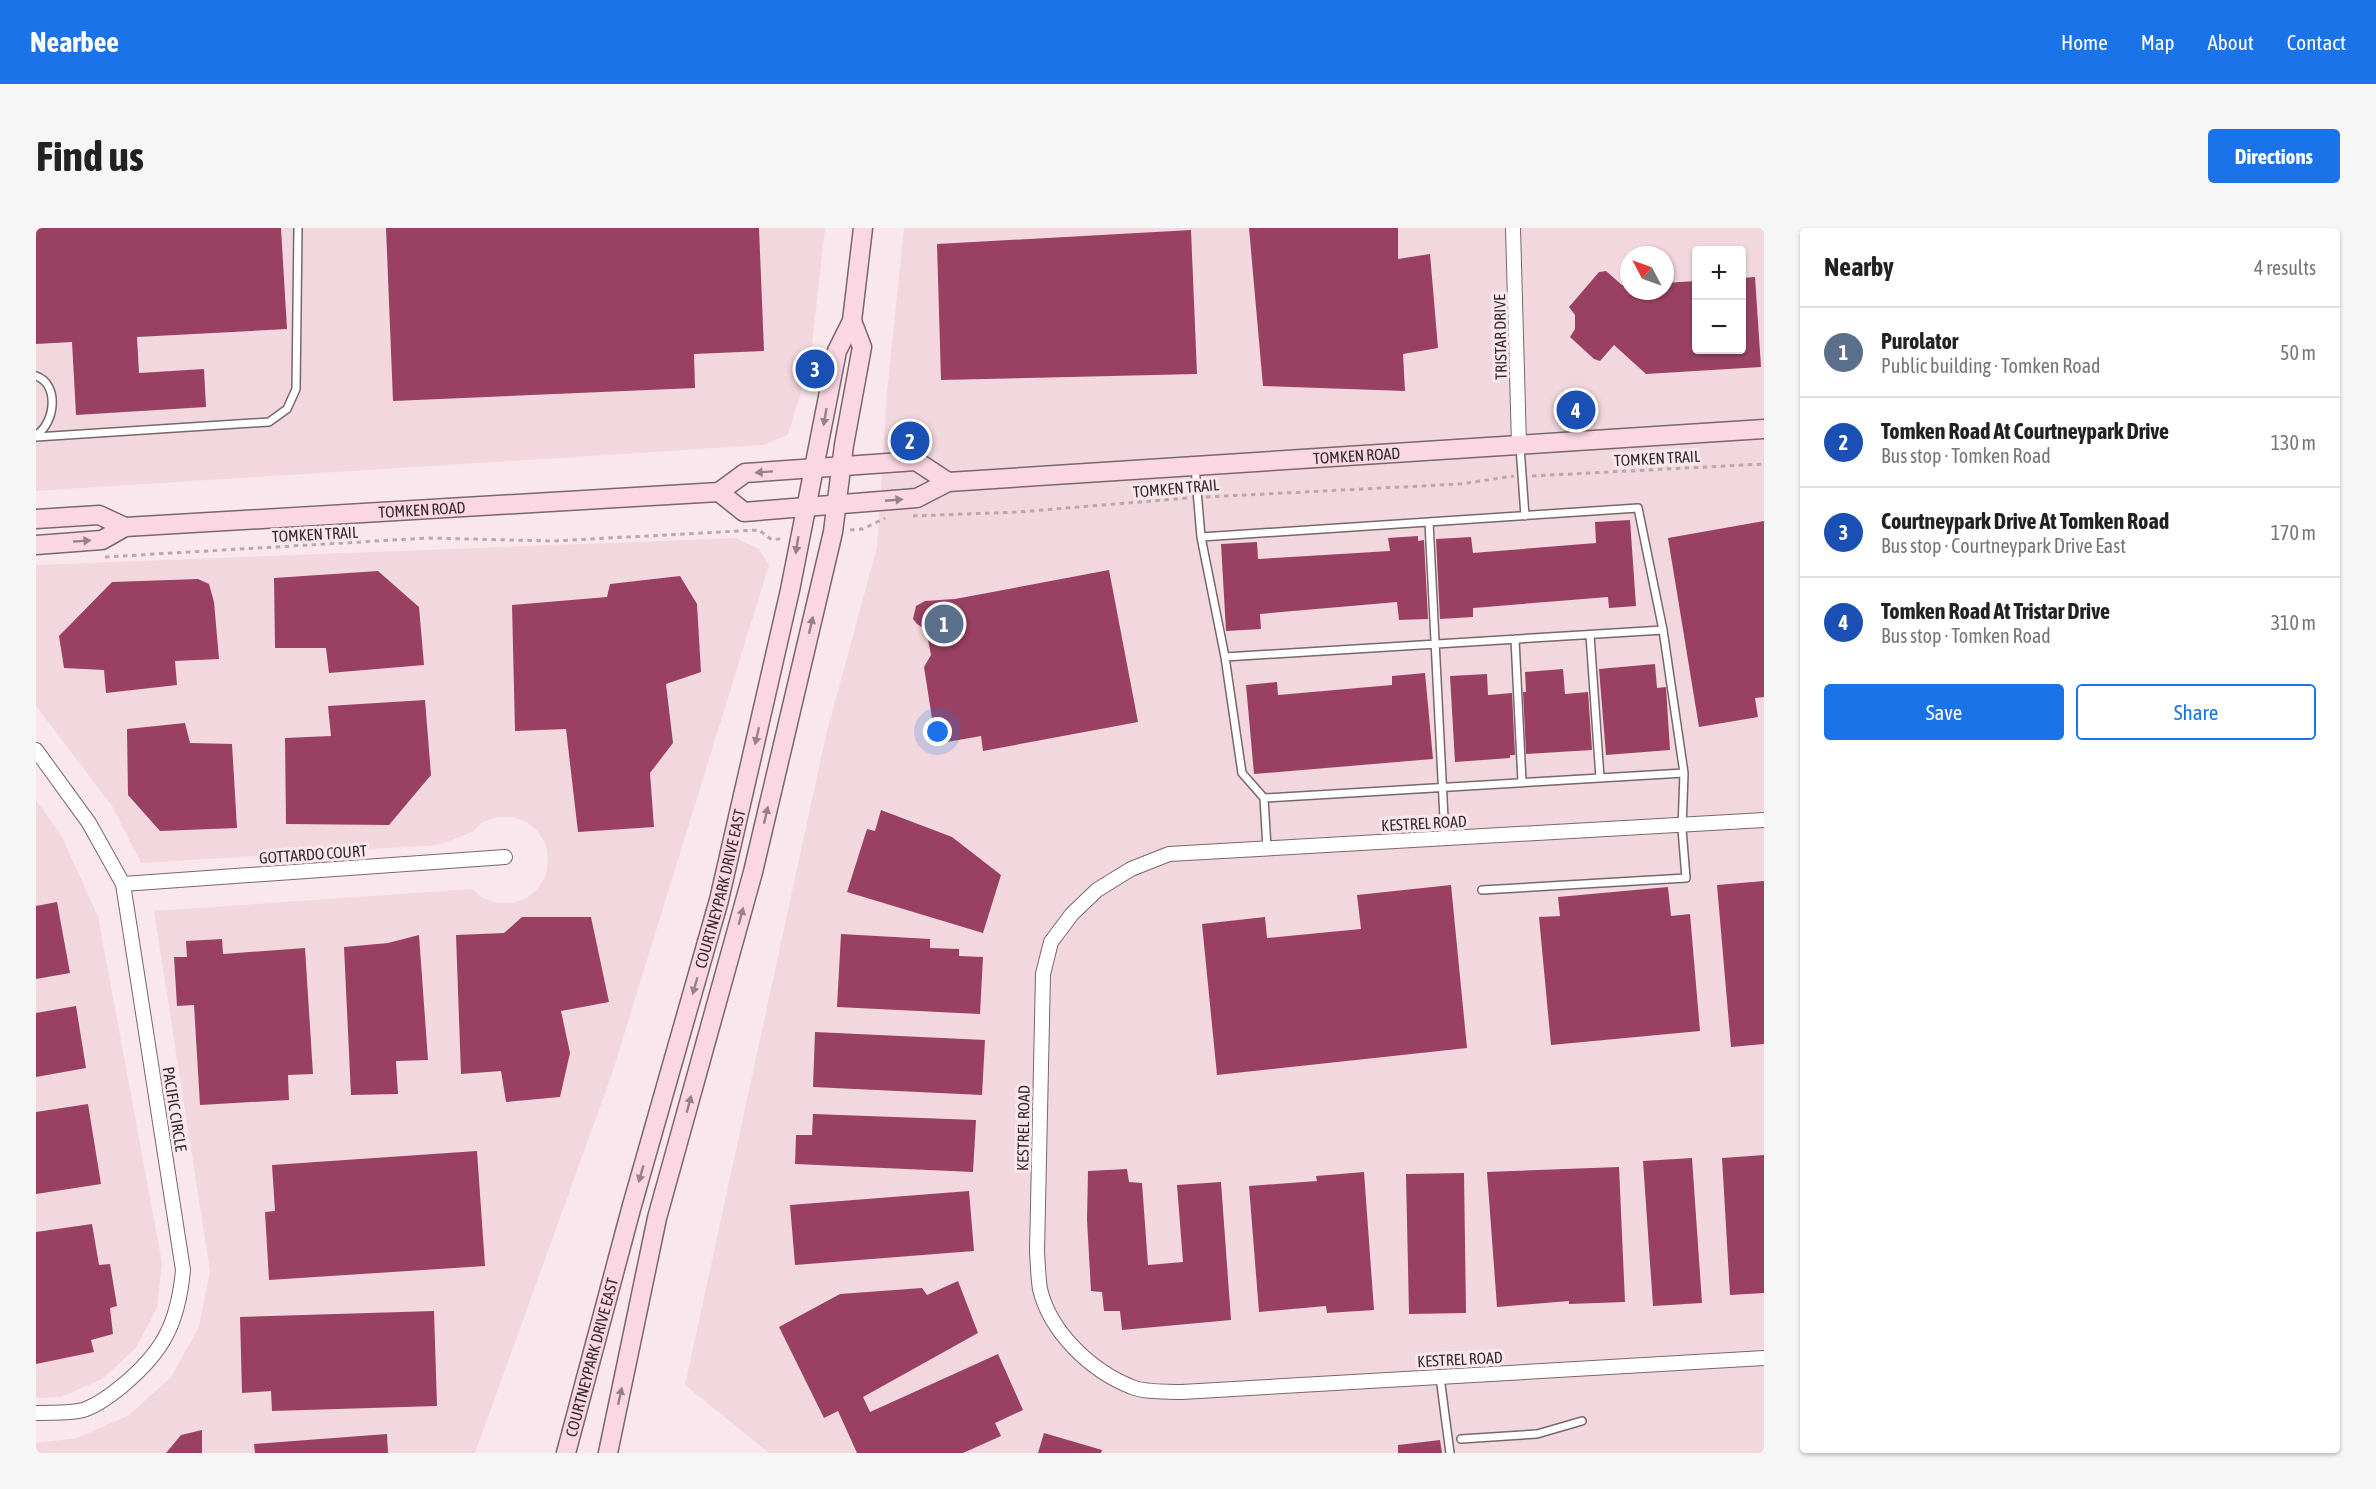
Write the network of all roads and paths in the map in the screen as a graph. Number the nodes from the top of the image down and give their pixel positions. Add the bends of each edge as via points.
1 (298, 228) edge
2 (863, 228) edge
3 (1512, 228) edge
4 (852, 321) junction
5 (36, 376) edge
6 (1764, 429) edge
7 (36, 436) edge
8 (1519, 445) junction
9 (1764, 464) edge
10 (1195, 465) junction
11 (841, 466) junction
12 (815, 468) junction
13 (1550, 475) dead end
14 (1494, 479) dead end
15 (948, 482) junction
16 (718, 492) junction
17 (1197, 498) junction
18 (837, 505) junction
19 (806, 507) junction
20 (1526, 516) junction
21 (908, 517) dead end
22 (885, 518) dead end
23 (36, 519) edge
24 (1430, 522) junction
25 (125, 527) junction
26 (863, 529) dead end
27 (1201, 537) junction
28 (772, 540) dead end
29 (36, 545) edge
30 (94, 557) dead end
31 (1663, 630) junction
32 (1590, 635) junction
33 (1515, 639) junction
34 (1436, 644) junction
35 (1225, 657) junction
36 (36, 750) edge
37 (1684, 772) junction
38 (1600, 778) junction
39 (1522, 782) junction
40 (1441, 788) junction
41 (1264, 798) junction
42 (1764, 820) edge
43 (1683, 825) junction
44 (1445, 838) junction
45 (1267, 848) junction
46 (505, 857) dead end
47 (123, 884) junction
48 (1482, 890) dead end
49 (1764, 1358) edge
50 (1440, 1377) junction
51 (36, 1413) edge
52 (1582, 1421) dead end
53 (1461, 1440) dead end
54 (566, 1453) edge
55 (608, 1453) edge
56 (1450, 1453) edge

1 - 7 lane via 296,389 287,409 269,422
2 - 4 main road, COURTNEYPARK DRIVE EAST
3 - 8 street, TRISTAR DRIVE
4 - 11 main road, COURTNEYPARK DRIVE EAST via 862,347
4 -> 12 main road, COURTNEYPARK DRIVE EAST via 837,351
5 - 7 lane via 51,389 51,418
6 - 8 main road, TOMKEN ROAD
8 - 10 main road, TOMKEN ROAD
8 - 20 lane
9 - 13 path, TOMKEN TRAIL
10 - 15 main road, TOMKEN ROAD
10 - 17 lane
11 - 12 main road
11 - 15 main road via 916,461
11 - 18 main road, COURTNEYPARK DRIVE EAST
12 -> 16 main road via 745,473
12 - 19 main road, COURTNEYPARK DRIVE EAST
14 - 17 path, TOMKEN TRAIL
18 -> 15 main road, TOMKEN ROAD via 917,498
16 - 19 main road, TOMKEN ROAD via 744,512
16 - 25 main road, TOMKEN ROAD
17 - 21 path, TOMKEN TRAIL
17 - 27 lane
18 - 19 main road, TOMKEN ROAD
55 -> 18 main road, COURTNEYPARK DRIVE EAST via 657,1218 753,872
19 -> 54 main road, COURTNEYPARK DRIVE EAST via 719,900
20 - 24 lane
20 - 31 lane via 1638,508
22 - 26 path
23 - 25 main road, TOMKEN ROAD via 99,515
24 - 27 lane
24 - 34 lane
29 -> 25 main road, TOMKEN ROAD via 102,540
27 - 35 lane
28 - 30 path, TOMKEN TRAIL via 759,530 554,541 457,537
31 - 32 lane
31 - 37 lane
32 - 33 lane
32 - 38 lane
33 - 34 lane
33 - 39 lane
34 - 35 lane
34 - 40 lane
35 - 41 lane via 1242,773
36 - 47 street, PACIFIC CIRCLE via 89,823
37 - 38 lane
37 - 43 lane
38 - 39 lane
39 - 40 lane
40 - 41 lane
40 - 44 lane
41 - 45 lane
42 - 43 street, KESTREL ROAD
43 - 44 street, KESTREL ROAD
43 - 48 lane via 1686,878
44 - 45 street, KESTREL ROAD
45 - 50 street, KESTREL ROAD via 1169,854 1131,869 1097,891 1072,914 1051,942 1043,974 1037,1252 1040,1289 1052,1321 1073,1346 1100,1370 1133,1388 1182,1392
46 - 47 street, GOTTARDO COURT
47 - 51 street, PACIFIC CIRCLE via 183,1270 180,1302 169,1331 149,1363 114,1393 82,1411
49 - 50 street, KESTREL ROAD
50 - 56 lane
52 - 53 lane via 1537,1434

